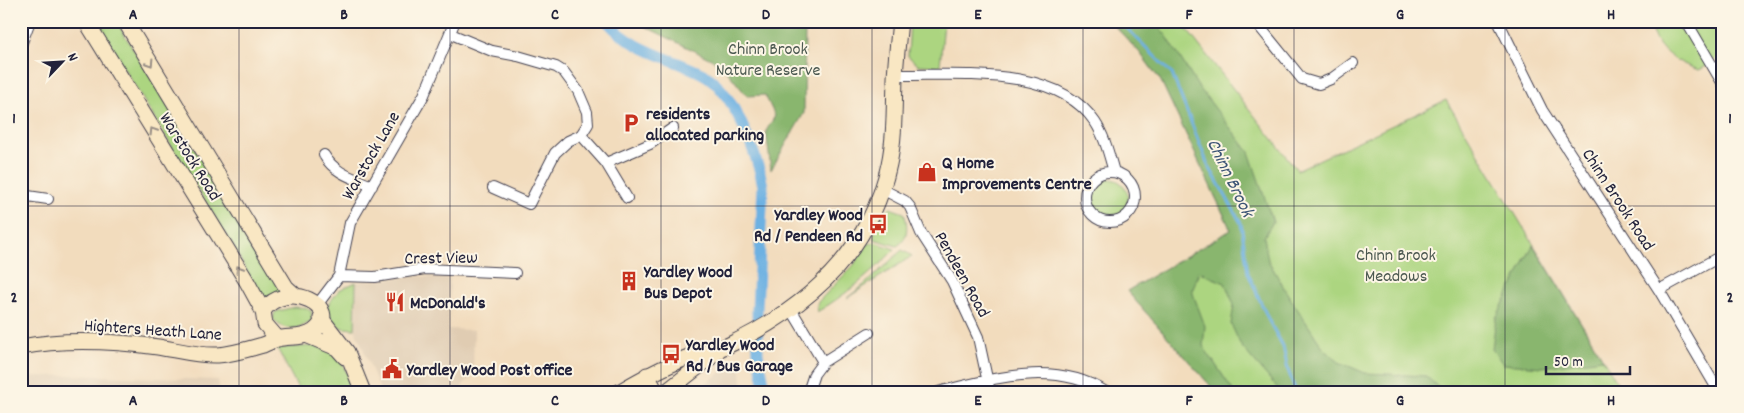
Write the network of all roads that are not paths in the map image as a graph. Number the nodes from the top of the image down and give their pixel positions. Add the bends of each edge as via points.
1 (30, 21) edge
2 (86, 21) edge
3 (125, 21) edge
4 (455, 21) edge
5 (900, 21) edge
6 (1255, 21) edge
7 (1498, 21) edge
8 (1686, 21) edge
9 (451, 34) junction
10 (21, 45) edge
11 (1353, 63) dead end
12 (895, 75) junction
13 (1723, 84) edge
14 (673, 128) dead end
15 (581, 135) junction
16 (324, 155) dead end
17 (606, 163) junction
18 (1114, 172) junction
19 (372, 186) junction
20 (493, 188) dead end
21 (882, 189) junction
22 (21, 195) edge
23 (627, 198) dead end
24 (48, 199) dead end
25 (1723, 255) edge
26 (515, 273) dead end
27 (339, 276) junction
28 (1659, 290) junction
29 (296, 296) junction
30 (791, 309) junction
31 (319, 311) junction
32 (264, 317) junction
33 (869, 333) dead end
34 (306, 335) junction
35 (278, 339) junction
36 (728, 346) junction
37 (21, 347) edge
38 (252, 347) junction
39 (823, 362) junction
40 (352, 366) junction
41 (647, 375) junction
42 (987, 381) junction
43 (363, 392) edge
44 (619, 392) edge
45 (656, 392) edge
46 (666, 392) edge
47 (808, 392) edge
48 (938, 392) edge
49 (990, 392) edge
50 (1106, 392) edge
51 (1719, 392) edge

1 - 10 street
32 -> 2 street, Warstock Road via 246,280
3 -> 29 street, Warstock Road via 286,287
4 - 9 street, Warstock Lane
5 - 12 street
6 - 11 street via 1302,78 1319,84
7 - 28 street, Chinn Brook Road via 1542,110
8 - 13 street
9 - 15 street via 492,51 533,60 564,72 578,91 587,112 588,124
9 - 19 street, Warstock Lane via 424,95
12 - 18 street via 1016,78 1052,89 1079,104 1095,122
12 - 21 street via 893,132
14 - 17 street via 650,144
15 - 17 street
15 - 20 street via 555,153 529,204
16 - 19 street via 340,173
17 - 23 street
18 - 18 street via 1128,179 1133,186 1135,202 1128,216 1113,223 1090,214 1086,206 1086,189 1097,175
19 - 27 street, Warstock Lane via 350,223
21 - 30 street via 864,232 850,252 824,283
21 - 42 street, Pendeen Road via 910,207 921,233 952,281 978,337
22 - 24 street
25 - 28 street
26 - 27 street, Crest View via 425,270 375,277
27 - 31 street, Warstock Lane
28 - 51 street, Chinn Brook Road
29 - 31 street via 309,298
29 - 32 street via 266,306
30 - 36 street
30 - 39 street
31 - 34 street via 315,330
31 - 40 street via 347,352
32 - 35 street
32 - 38 street
33 - 39 street
34 - 35 street
34 - 40 street via 337,348
35 - 38 street, Highters Heath Lane
36 - 41 street via 686,358
36 - 46 street
37 - 38 street, Highters Heath Lane via 40,343 115,342 218,355
39 - 47 street via 814,374
40 - 43 street
41 - 44 street
41 - 45 street
42 - 48 street
42 - 49 street, Pendeen Road
42 - 50 street via 1027,373 1050,374 1073,378

